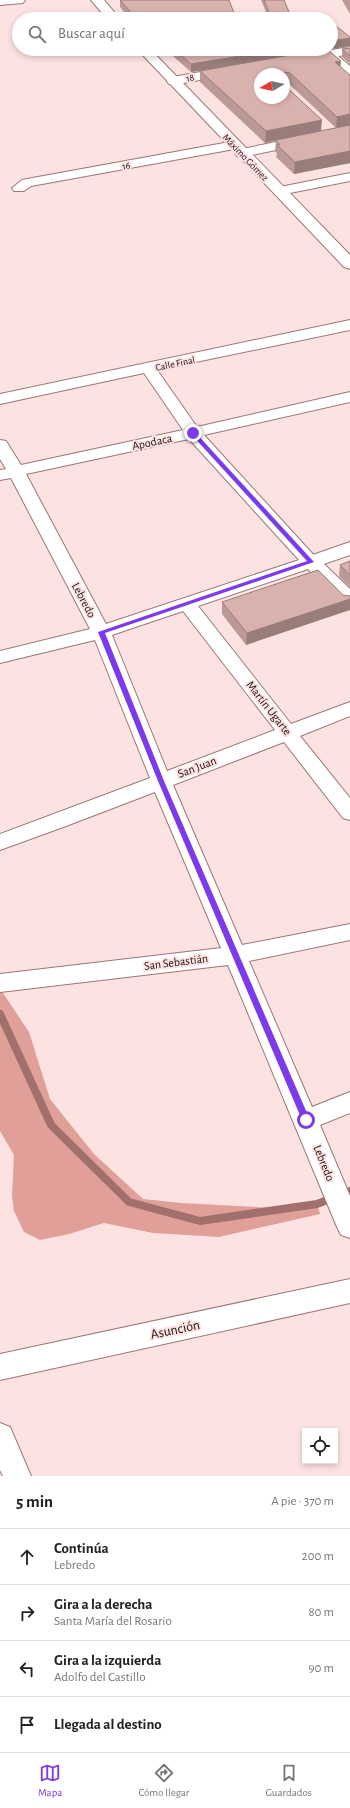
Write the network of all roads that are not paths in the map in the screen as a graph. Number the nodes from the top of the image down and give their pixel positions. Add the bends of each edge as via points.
1 (19, 0) edge
2 (96, 0) edge
3 (0, 1) edge
4 (107, 12) edge
5 (350, 51) edge
6 (338, 53) edge
7 (150, 56) edge
8 (315, 56) edge
9 (330, 56) edge
10 (290, 60) edge
11 (238, 69) edge
12 (350, 72) edge
13 (173, 81) junction
14 (323, 124) dead end
15 (350, 131) edge
16 (334, 134) junction
17 (239, 149) junction
18 (350, 177) edge
19 (19, 188) dead end
20 (280, 192) junction
21 (350, 264) edge
22 (350, 325) edge
23 (148, 368) junction
24 (350, 396) edge
25 (0, 399) edge
26 (193, 433) junction
27 (0, 445) edge
28 (8, 473) edge
29 (350, 548) edge
30 (311, 562) junction
31 (350, 602) edge
32 (187, 604) junction
33 (101, 632) junction
34 (0, 657) edge
35 (350, 709) edge
36 (288, 733) junction
37 (161, 781) junction
38 (350, 813) edge
39 (0, 842) edge
40 (350, 932) edge
41 (236, 955) junction
42 (0, 983) edge
43 (350, 1102) edge
44 (306, 1120) junction
45 (348, 1221) edge
46 (350, 1291) edge
47 (0, 1367) edge
48 (0, 1437) edge
49 (17, 1476) edge

1 - 3 street
2 - 4 street
5 - 6 street
7 - 13 street, Máximo Gómez
8 - 10 street
9 - 12 street
11 - 13 street, 18
13 - 17 street, Máximo Gómez
14 - 16 street
15 - 16 street, 16
16 - 17 street, 16
17 - 19 street, 16 via 27,183
17 - 20 street, Máximo Gómez
18 - 20 street
20 - 21 street, Máximo Gómez
22 - 23 street, Calle Final
23 - 25 street, Calle Final
23 - 26 street
24 - 26 street, Apodaca
26 - 28 street, Apodaca
26 - 30 street
27 - 28 street, Lebredo
28 - 33 street, Lebredo
29 - 30 street
30 - 31 street
30 - 32 street
32 - 33 street
32 - 36 street, Martín Ugarte
33 - 34 street
33 - 37 street, Lebredo
35 - 36 street, San Juan
36 - 37 street, San Juan
36 - 38 street, Martín Ugarte
37 - 39 street, San Juan
37 - 41 street, Lebredo
40 - 41 street, San Sebastián
41 - 42 street, San Sebastián
41 - 44 street, Lebredo
43 - 44 street
44 - 45 street, Lebredo
46 - 47 street, Asunción
48 - 49 street

